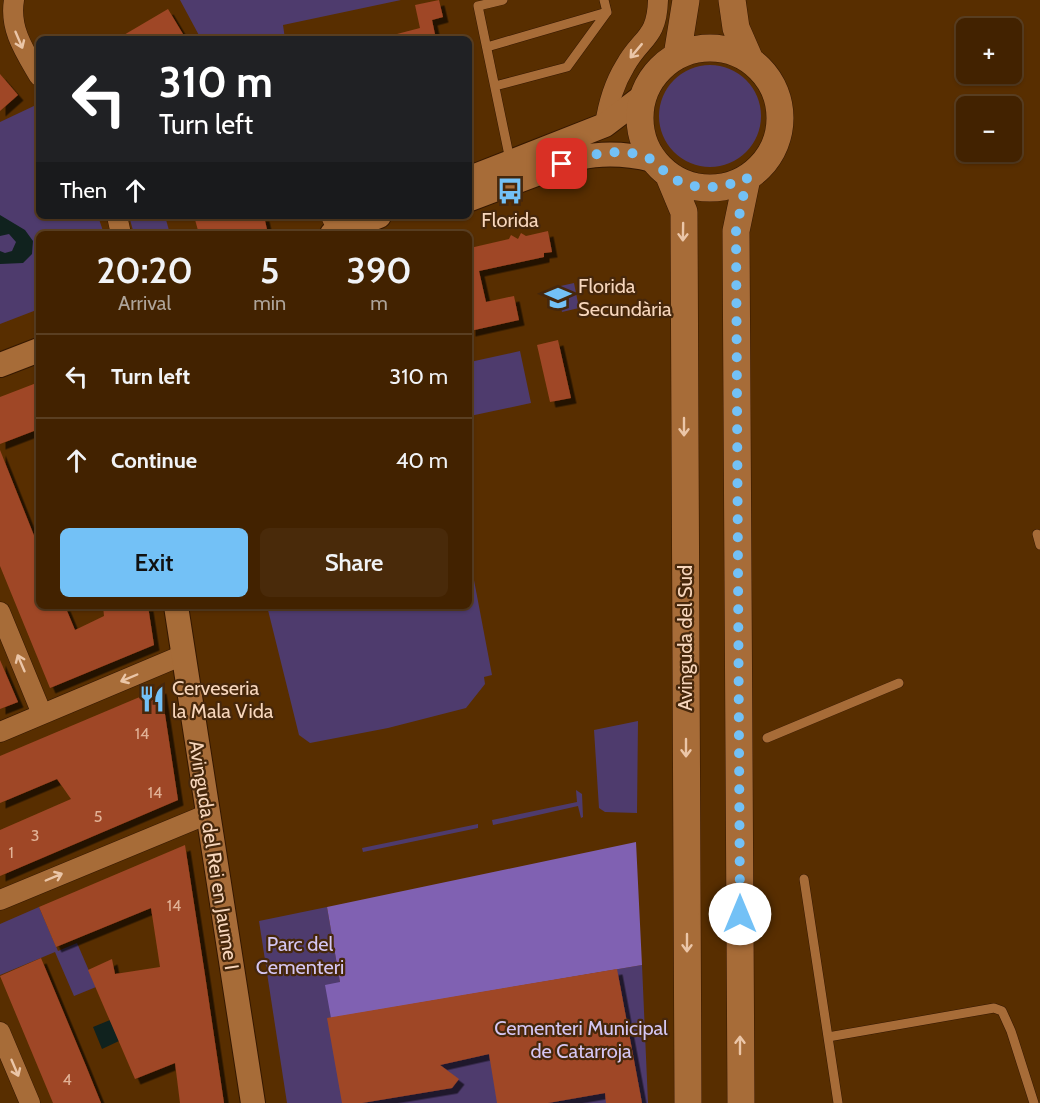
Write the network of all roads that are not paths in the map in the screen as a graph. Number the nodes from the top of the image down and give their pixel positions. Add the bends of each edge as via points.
1 (14, 0) edge
2 (502, 0) edge
3 (604, 0) edge
4 (658, 0) edge
5 (686, 0) edge
6 (732, 0) edge
7 (607, 12) junction
8 (487, 47) junction
9 (677, 56) junction
10 (750, 60) junction
11 (36, 71) edge
12 (495, 87) junction
13 (642, 97) junction
14 (605, 125) junction
15 (510, 162) junction
16 (661, 168) junction
17 (472, 176) edge
18 (747, 178) junction
19 (472, 198) edge
20 (371, 219) edge
21 (341, 231) edge
22 (36, 351) edge
23 (0, 365) edge
24 (1037, 534) dead end
25 (1040, 545) edge
26 (176, 609) edge
27 (0, 612) edge
28 (183, 655) junction
29 (899, 683) dead end
30 (42, 714) junction
31 (0, 732) edge
32 (766, 738) dead end
33 (208, 814) junction
34 (804, 879) dead end
35 (0, 900) edge
36 (0, 1032) edge
37 (828, 1037) junction
38 (30, 1103) edge
39 (253, 1103) edge
40 (688, 1103) edge
41 (741, 1103) edge
42 (838, 1103) edge
43 (1034, 1103) edge

1 -> 11 street via 16,34
2 - 8 lane via 478,6
3 - 7 lane
4 -> 14 street via 653,32 624,66
5 - 9 main road
6 - 10 main road via 736,28
7 - 8 lane
7 - 12 lane via 567,67
8 - 12 lane
9 - 10 main road via 714,47
9 - 13 main road via 661,67
10 - 18 main road via 772,84 780,123 774,147
12 - 15 lane
13 - 14 street
13 - 16 main road via 639,122 643,142
14 - 15 street
15 - 17 street
16 - 18 main road via 688,185 708,188 728,186
16 - 19 street via 628,154 597,154
16 -> 40 main road, Avinguda del Sud via 684,212
41 -> 18 main road via 736,231
20 - 21 street
22 - 23 street
24 - 25 lane
26 - 28 street, Avinguda del Rei en Jaume I
30 -> 27 street
28 -> 30 street
28 - 33 street, Avinguda del Rei en Jaume I
29 - 32 lane
30 - 31 street
35 -> 33 street
33 - 39 street, Avinguda del Rei en Jaume I
34 - 37 lane
36 -> 38 street
37 - 42 lane
37 - 43 lane via 994,1008 1002,1011 1009,1024

